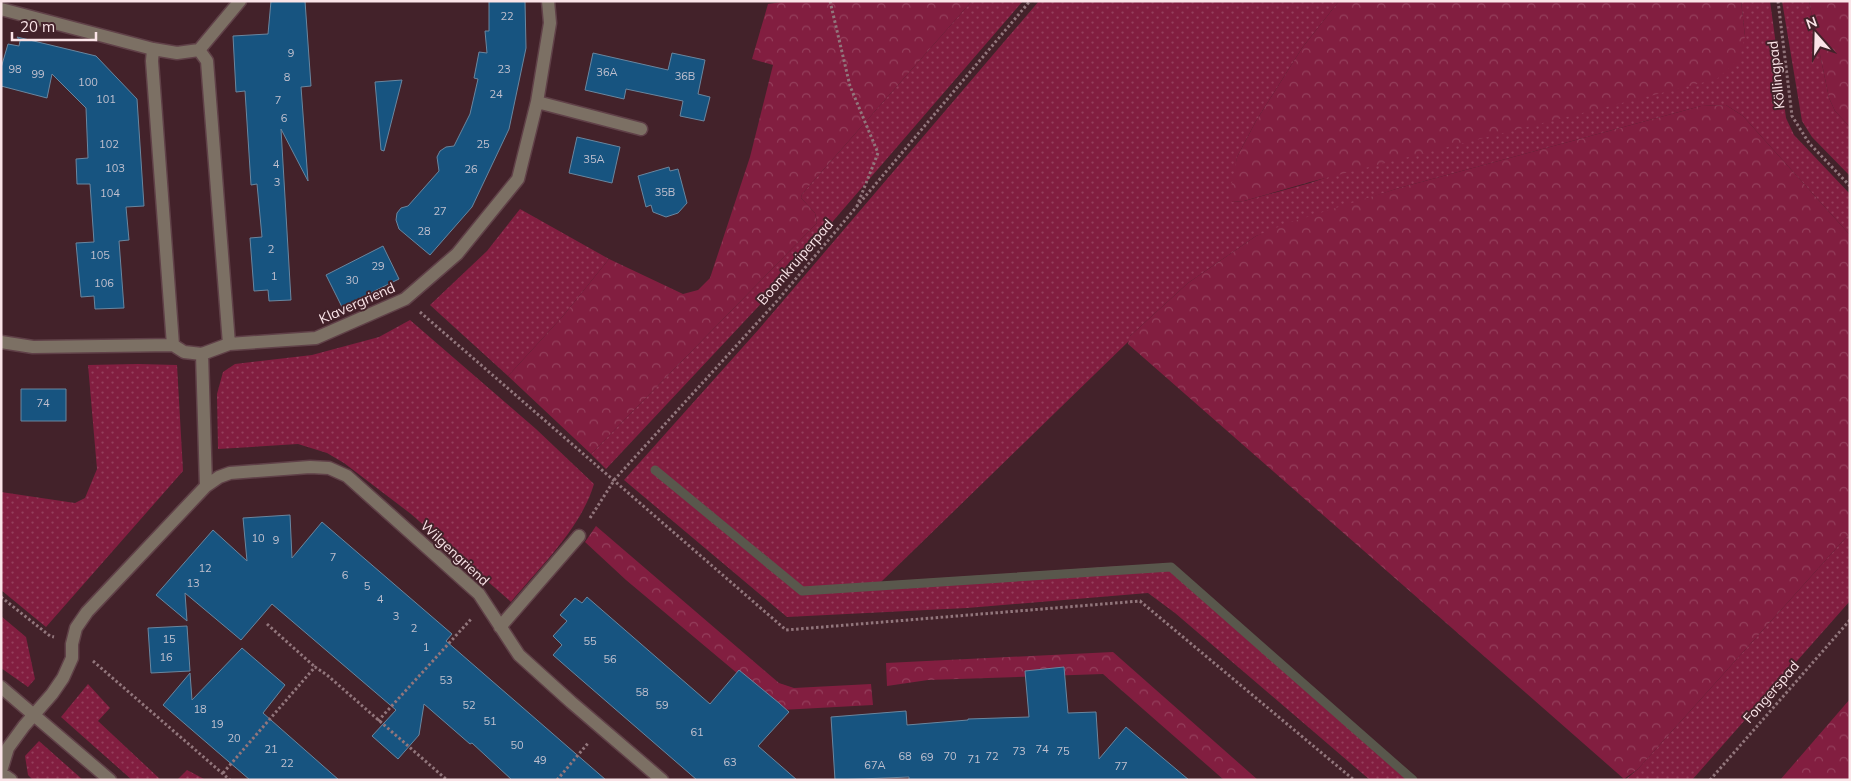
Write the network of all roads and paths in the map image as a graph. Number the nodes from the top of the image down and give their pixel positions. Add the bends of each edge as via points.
1 (240, 1) edge
2 (548, 1) edge
3 (830, 1) edge
4 (1030, 1) edge
5 (1778, 1) edge
6 (1, 9) edge
7 (153, 49) junction
8 (199, 50) junction
9 (537, 102) junction
10 (641, 129) dead end
11 (1850, 186) edge
12 (856, 209) junction
13 (405, 299) junction
14 (1, 342) edge
15 (229, 344) junction
16 (173, 345) junction
17 (202, 354) junction
18 (614, 479) junction
19 (206, 486) junction
20 (579, 536) joint
21 (1, 597) edge
22 (485, 603) junction
23 (1850, 620) edge
24 (267, 624) dead end
25 (500, 627) junction
26 (72, 644) junction
27 (315, 667) junction
28 (1, 687) edge
29 (34, 715) junction
30 (378, 721) junction
31 (602, 728) junction
32 (1, 772) edge
33 (223, 773) junction
34 (11, 780) edge
35 (110, 780) edge
36 (230, 780) edge
37 (446, 780) edge
38 (557, 780) edge
39 (662, 780) edge
40 (1354, 780) edge
41 (1710, 780) edge

1 - 8 street
2 - 9 street, Klavergriend via 550,23
3 - 12 path via 850,86 878,153
4 - 12 path, Boomkruiperpad
5 - 11 path, Köllingpad via 1792,116 1809,143
6 - 7 street
7 - 8 street via 177,53
7 - 16 street
8 - 15 street via 206,61
9 - 10 street
9 - 13 street, Klavergriend via 518,179 457,254
12 - 18 path, Boomkruiperpad via 777,301
13 - 15 street, Klavergriend via 316,338
13 - 18 path
14 - 16 street via 33,347
15 - 17 street, Klavergriend
16 - 17 street via 184,352
17 - 19 street
18 - 20 path, Boomkruiperpad
18 - 40 path via 786,630 1140,601
19 - 22 street, Wilgengriend via 230,473 329,468 347,476 479,594
19 - 26 street, Wilgengriend via 87,612 76,628
20 - 25 street
21 - 26 path via 50,636
22 - 25 street, Wilgengriend
22 - 30 path
23 - 41 path, Fongerspad
24 - 27 path
25 - 31 street, Wilgengriend via 519,655
26 - 29 street, Wilgengriend via 72,658 63,678
26 - 33 path
27 - 30 path
27 - 33 path
28 - 29 street
29 - 32 street, Wilgengriend via 8,748
29 - 35 street
30 - 37 path
31 - 38 path
31 - 39 street, Wilgengriend
32 - 34 street
33 - 36 path

